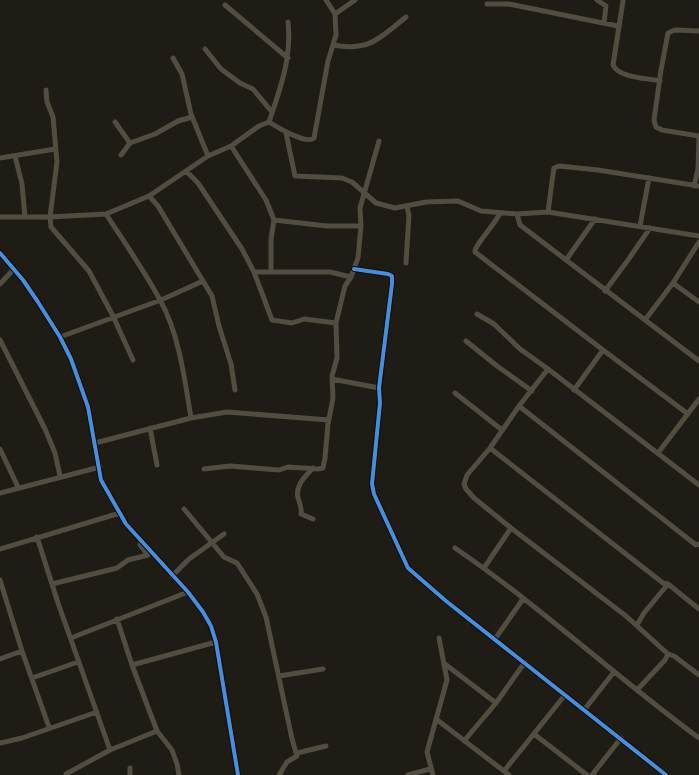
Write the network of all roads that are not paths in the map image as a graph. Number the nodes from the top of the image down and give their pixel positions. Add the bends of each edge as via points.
1 (326, 0) edge
2 (355, 0) edge
3 (597, 0) edge
4 (623, 0) edge
5 (487, 4) dead end
6 (224, 5) dead end
7 (335, 14) junction
8 (406, 17) dead end
9 (288, 22) dead end
10 (604, 23) junction
11 (618, 26) junction
12 (699, 31) edge
13 (333, 45) junction
14 (205, 49) dead end
15 (173, 58) dead end
16 (288, 58) junction
17 (660, 81) junction
18 (46, 90) dead end
19 (272, 112) junction
20 (192, 117) junction
21 (115, 122) dead end
22 (269, 122) junction
23 (286, 133) junction
24 (699, 137) edge
25 (379, 141) dead end
26 (130, 143) junction
27 (231, 146) junction
28 (55, 149) junction
29 (121, 155) dead end
30 (15, 156) junction
31 (208, 156) junction
32 (0, 158) edge
33 (186, 171) junction
34 (649, 178) junction
35 (697, 186) edge
36 (364, 192) junction
37 (149, 196) junction
38 (407, 207) junction
39 (548, 212) junction
40 (500, 213) junction
41 (106, 214) junction
42 (517, 214) junction
43 (0, 217) edge
44 (25, 217) junction
45 (50, 217) junction
46 (595, 219) junction
47 (274, 220) junction
48 (361, 226) junction
49 (640, 226) junction
50 (650, 228) junction
51 (699, 236) edge
52 (699, 242) edge
53 (0, 253) edge
54 (566, 260) junction
55 (406, 262) dead end
56 (14, 269) junction
57 (354, 269) junction
58 (254, 272) junction
59 (271, 272) junction
60 (351, 277) junction
61 (203, 281) junction
62 (673, 283) junction
63 (0, 284) edge
64 (605, 291) junction
65 (161, 300) junction
66 (699, 302) edge
67 (477, 314) dead end
68 (113, 316) junction
69 (645, 320) junction
70 (336, 323) junction
71 (60, 337) junction
72 (0, 340) edge
73 (466, 341) dead end
74 (603, 350) junction
75 (133, 360) dead end
76 (699, 361) edge
77 (548, 369) junction
78 (332, 379) junction
79 (380, 388) junction
80 (235, 390) dead end
81 (574, 390) junction
82 (532, 391) junction
83 (455, 393) dead end
84 (699, 399) edge
85 (518, 406) junction
86 (688, 414) junction
87 (191, 418) junction
88 (329, 420) junction
89 (150, 428) junction
90 (502, 430) junction
91 (95, 443) junction
92 (490, 448) junction
93 (0, 449) edge
94 (658, 453) junction
95 (157, 465) dead end
96 (100, 466) junction
97 (313, 468) junction
98 (204, 469) dead end
99 (60, 476) junction
100 (699, 484) edge
101 (18, 487) junction
102 (0, 493) edge
103 (184, 509) dead end
104 (120, 514) junction
105 (312, 519) dead end
106 (126, 524) junction
107 (511, 528) junction
108 (224, 534) dead end
109 (37, 537) junction
110 (211, 542) junction
111 (698, 545) edge
112 (454, 548) dead end
113 (0, 549) edge
114 (484, 568) junction
115 (172, 576) junction
116 (0, 580) edge
117 (52, 584) junction
118 (668, 584) junction
119 (188, 592) junction
120 (524, 600) junction
121 (699, 609) edge
122 (117, 619) junction
123 (637, 625) junction
124 (71, 638) junction
125 (439, 638) dead end
126 (495, 639) junction
127 (216, 642) junction
128 (22, 651) junction
129 (668, 654) junction
130 (0, 659) edge
131 (78, 662) junction
132 (525, 662) junction
133 (445, 664) junction
134 (132, 665) junction
135 (323, 669) dead end
136 (614, 672) junction
137 (699, 675) edge
138 (279, 676) junction
139 (32, 678) junction
140 (637, 690) junction
141 (565, 695) junction
142 (496, 702) junction
143 (584, 710) junction
144 (97, 712) junction
145 (436, 719) junction
146 (49, 727) junction
147 (157, 731) junction
148 (534, 734) junction
149 (621, 738) junction
150 (699, 738) edge
151 (464, 741) junction
152 (0, 743) edge
153 (326, 746) dead end
154 (110, 750) junction
155 (296, 753) junction
156 (130, 768) dead end
157 (430, 769) junction
158 (506, 773) edge
159 (66, 774) edge
160 (130, 775) edge
161 (178, 775) edge
162 (238, 775) edge
163 (279, 775) edge
164 (408, 775) edge
165 (433, 775) edge
166 (587, 775) edge
167 (592, 775) edge
168 (666, 775) edge

1 - 7 street
2 - 7 street
3 - 10 street via 606,6
4 - 11 street
5 - 10 street via 509,4
6 - 16 street
7 - 13 street via 336,35
8 - 13 street via 384,35 366,45 348,48
9 - 16 street
10 - 11 street
11 - 17 street via 614,68 623,73
12 - 17 street via 669,31
13 - 23 street via 314,138 307,140
14 - 19 street via 221,69 253,89
15 - 20 street via 182,74
16 - 19 street
17 - 24 street via 654,120 656,127
18 - 28 street via 47,102 53,116
19 - 22 street
20 - 26 street via 174,122 161,131
20 - 31 street
21 - 26 street
22 - 23 street
22 - 27 street
23 - 36 street via 295,176 342,178
24 - 35 street
25 - 36 street
26 - 29 street
27 - 31 street
27 - 47 street via 266,200
28 - 30 street
28 - 45 street via 57,162
30 - 32 street
30 - 44 street via 22,184
31 - 33 street
33 - 37 street
33 - 58 street via 215,207
34 - 35 street
34 - 39 street via 559,166 554,168
34 - 49 street
36 - 38 street via 383,206
36 - 48 street via 360,208
37 - 41 street
37 - 61 street via 158,206
38 - 40 street via 426,202 458,201 481,211
38 - 55 street via 409,215
39 - 42 street
39 - 46 street
40 - 42 street
40 - 74 street via 474,252
41 - 45 street
41 - 65 street
42 - 54 street via 520,224
43 - 44 street
44 - 45 street
45 - 68 street via 53,231 89,271
46 - 49 street
46 - 54 street
47 - 48 street via 328,226
47 - 59 street
48 - 57 street via 358,258
49 - 50 street
50 - 51 street
50 - 64 street
52 - 62 street
53 - 56 street
54 - 64 street
56 - 63 street
56 - 71 street
57 - 60 street
57 - 79 street via 392,276
58 - 59 street
58 - 70 street via 272,320 292,323 304,319
59 - 60 street via 330,272
60 - 70 street via 345,286
61 - 65 street
61 - 80 street via 212,296 231,364
62 - 66 street
62 - 69 street
64 - 69 street
65 - 68 street
65 - 87 street via 175,340
67 - 77 street via 494,324 520,349
68 - 71 street
68 - 75 street
69 - 76 street
70 - 78 street via 338,358
71 - 91 street via 81,384
72 - 99 street via 45,429 55,453
73 - 82 street
74 - 81 street
74 - 86 street
77 - 81 street
77 - 82 street
78 - 79 street
78 - 88 street via 333,398
79 - 126 street via 372,484 374,494 408,568
81 - 94 street
82 - 85 street
83 - 90 street
84 - 86 street
85 - 90 street
85 - 111 street
86 - 94 street
87 - 88 street via 227,412
87 - 89 street
88 - 97 street via 323,468
89 - 91 street
89 - 95 street
90 - 92 street
91 - 96 street
92 - 107 street via 467,475 464,484 474,498
92 - 118 street
93 - 101 street
94 - 100 street
96 - 99 street
96 - 104 street via 101,480
97 - 98 street via 288,467 279,470 230,466
97 - 105 street via 302,480 297,495 302,507 301,514
99 - 101 street
101 - 102 street
103 - 110 street
104 - 106 street
104 - 109 street
106 - 115 street
106 - 117 street via 148,555 128,560 117,568
107 - 114 street
107 - 123 street
108 - 110 street
109 - 113 street
109 - 117 street
110 - 115 street
110 - 138 street via 224,557 238,563 257,594 266,617
112 - 114 street
114 - 120 street
115 - 119 street
116 - 128 street
117 - 124 street
118 - 121 street
118 - 123 street
119 - 122 street
119 - 127 street via 211,626
120 - 126 street
120 - 136 street
122 - 124 street
122 - 134 street
123 - 129 street
124 - 131 street
125 - 133 street
126 - 132 street
127 - 134 street
127 - 162 street
128 - 130 street
128 - 139 street
129 - 137 street
129 - 140 street
131 - 139 street
131 - 144 street
132 - 141 street
132 - 142 street
133 - 142 street
133 - 145 street via 447,680
134 - 147 street
135 - 138 street
136 - 140 street
136 - 143 street
138 - 155 street
139 - 146 street
140 - 150 street
141 - 143 street
141 - 148 street
142 - 151 street
143 - 149 street
144 - 146 street
144 - 154 street
145 - 151 street
145 - 157 street via 427,752
146 - 152 street via 22,738
147 - 154 street
147 - 161 street via 172,750
148 - 158 street
148 - 166 street
149 - 167 street
149 - 168 street
151 - 158 street
153 - 155 street
154 - 159 street
155 - 163 street via 297,756 287,762
156 - 160 street
157 - 164 street
157 - 165 street

